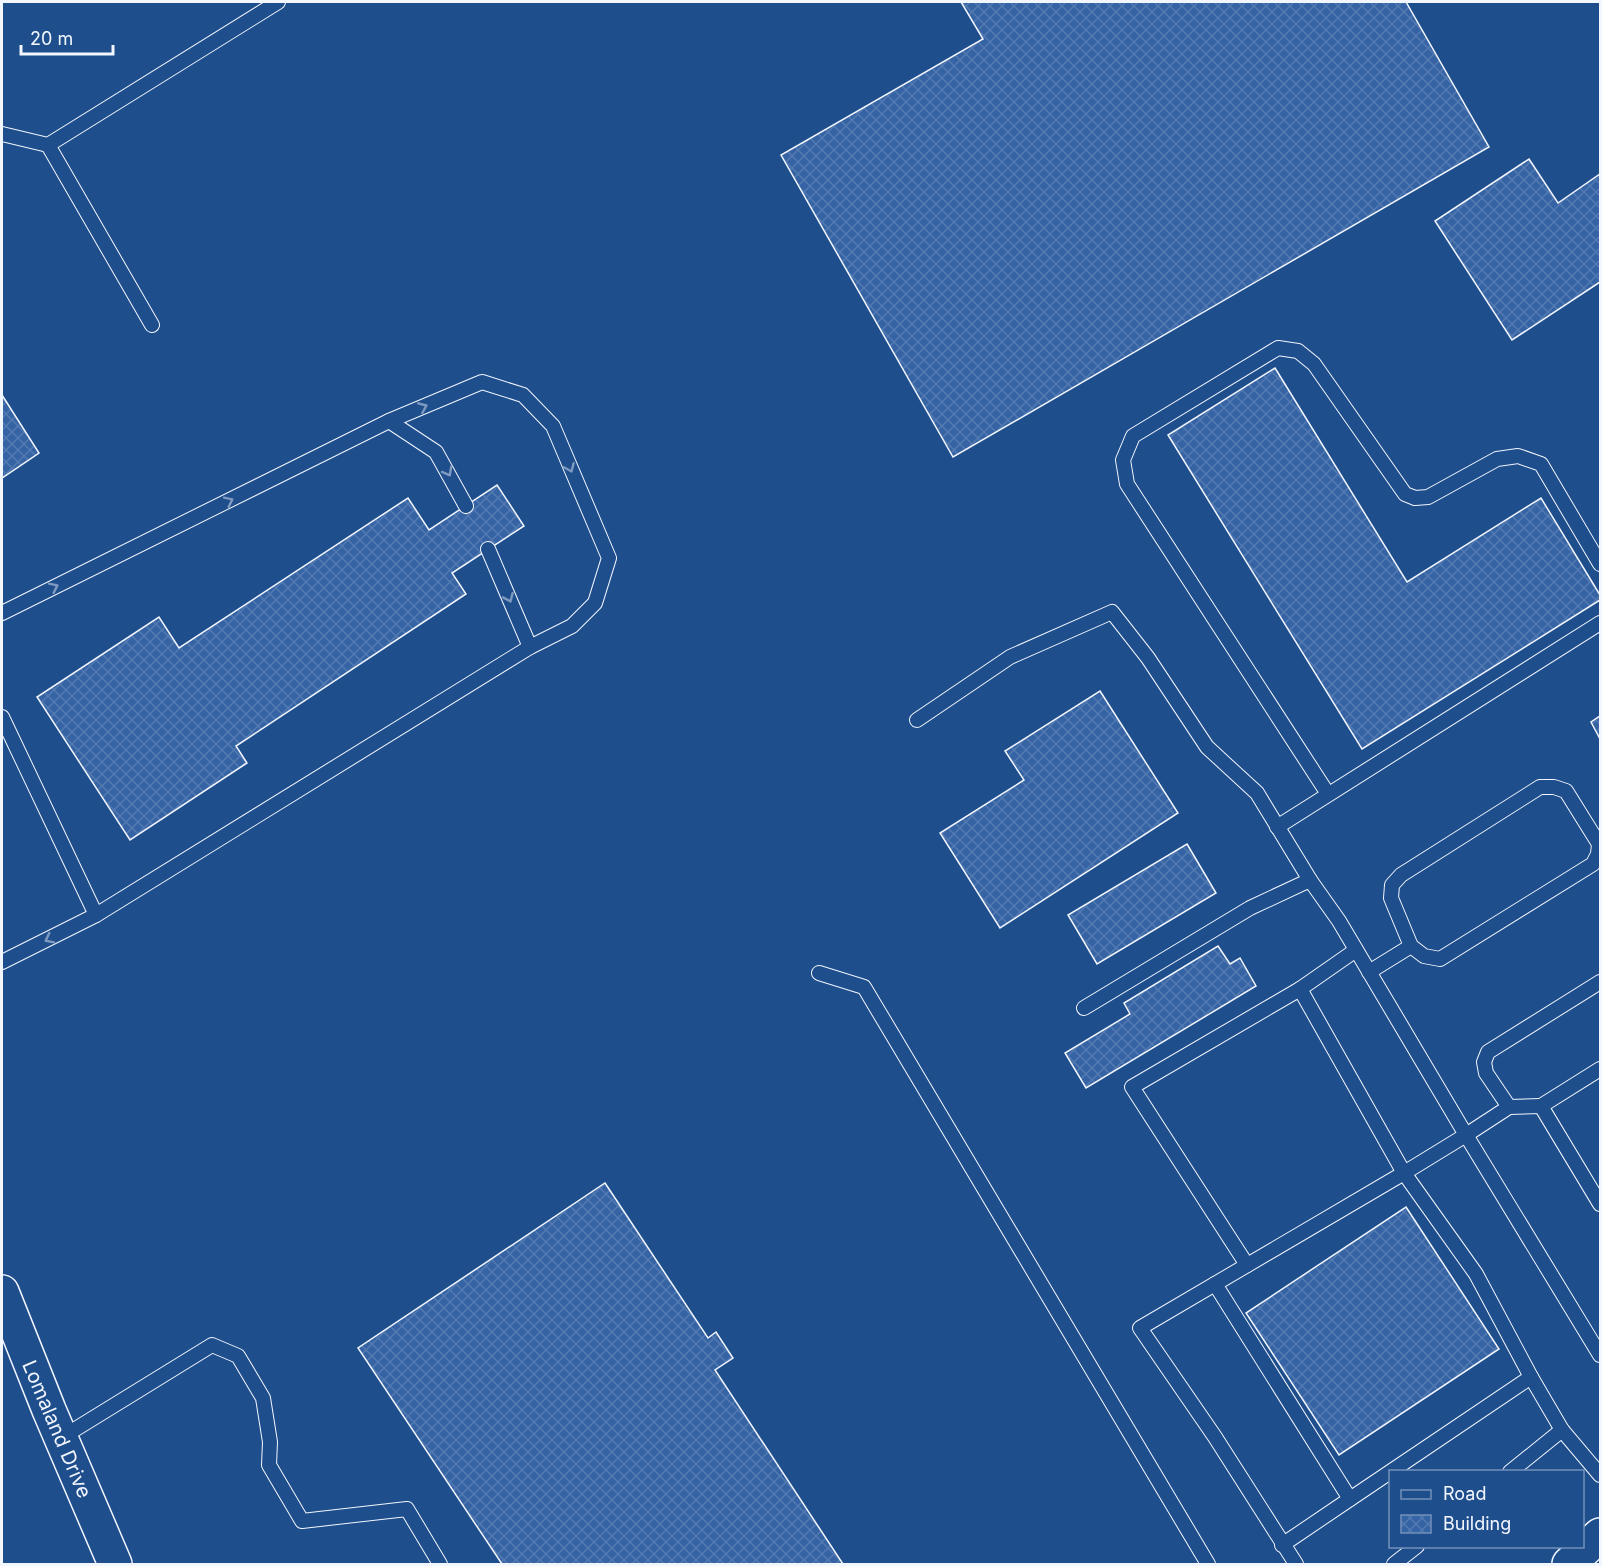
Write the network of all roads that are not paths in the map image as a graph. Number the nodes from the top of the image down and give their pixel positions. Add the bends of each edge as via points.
1 (278, 2) edge
2 (2, 134) edge
3 (48, 145) junction
4 (152, 325) dead end
5 (389, 421) junction
6 (466, 506) dead end
7 (488, 549) dead end
8 (1600, 564) edge
9 (2, 613) edge
10 (1600, 623) edge
11 (530, 647) junction
12 (2, 717) edge
13 (917, 720) dead end
14 (1328, 794) junction
15 (1277, 827) junction
16 (1310, 880) junction
17 (96, 915) junction
18 (1411, 946) junction
19 (1356, 950) junction
20 (2, 962) edge
21 (1369, 972) junction
22 (819, 973) dead end
23 (1600, 982) edge
24 (1300, 989) junction
25 (1083, 1008) dead end
26 (1600, 1069) edge
27 (1541, 1106) junction
28 (1509, 1107) junction
29 (1466, 1135) junction
30 (1404, 1173) junction
31 (1600, 1204) edge
32 (1247, 1265) junction
33 (1215, 1284) junction
34 (2, 1292) edge
35 (1600, 1355) edge
36 (1531, 1377) junction
37 (1562, 1430) junction
38 (61, 1438) junction
39 (1393, 1470) edge
40 (1512, 1470) edge
41 (1389, 1473) edge
42 (1600, 1475) edge
43 (1350, 1499) junction
44 (1282, 1545) junction
45 (1414, 1548) edge
46 (115, 1564) edge
47 (440, 1564) edge
48 (1208, 1564) edge
49 (1296, 1564) edge
50 (1394, 1564) edge

1 - 3 lane
2 - 3 lane
3 - 4 lane
5 -> 6 lane via 436,452
9 -> 5 lane
5 -> 11 lane via 482,382 523,395 553,426 609,558 595,603 572,626
7 -> 11 lane
8 - 14 lane via 1540,464 1518,456 1497,459 1428,497 1405,494 1314,363 1298,351 1278,348 1133,436 1123,460 1127,484
10 - 14 lane
11 - 17 lane
12 - 17 lane
13 - 15 lane via 1010,657 1112,612 1207,747 1257,794
14 - 15 lane
15 - 16 lane
16 - 19 lane
16 - 25 lane via 1250,908
17 -> 20 lane
18 - 18 lane via 1424,956 1440,959 1593,864 1599,844 1566,791 1540,787 1401,874 1392,885 1391,898
18 - 21 lane
19 - 21 lane
19 - 24 lane
21 - 29 lane
22 - 48 lane via 864,987
23 - 28 lane via 1488,1052 1484,1062 1486,1073
24 - 30 lane
24 - 32 lane via 1132,1087
26 - 27 lane
27 - 28 lane
27 - 31 lane
28 - 29 lane
29 - 30 lane
29 - 35 lane
30 - 32 lane
30 - 36 lane via 1476,1274
32 - 33 lane
33 - 43 lane
33 - 44 lane via 1140,1328 1215,1437
34 - 38 street, Lomaland Drive
36 - 37 lane
36 - 39 lane
37 - 40 lane
37 - 42 lane
38 - 46 street, Lomaland Drive
38 - 47 lane via 212,1345 238,1356 263,1398 270,1442 269,1465 302,1521 407,1509
41 - 43 lane
43 - 44 lane
44 - 49 lane
45 - 50 lane

